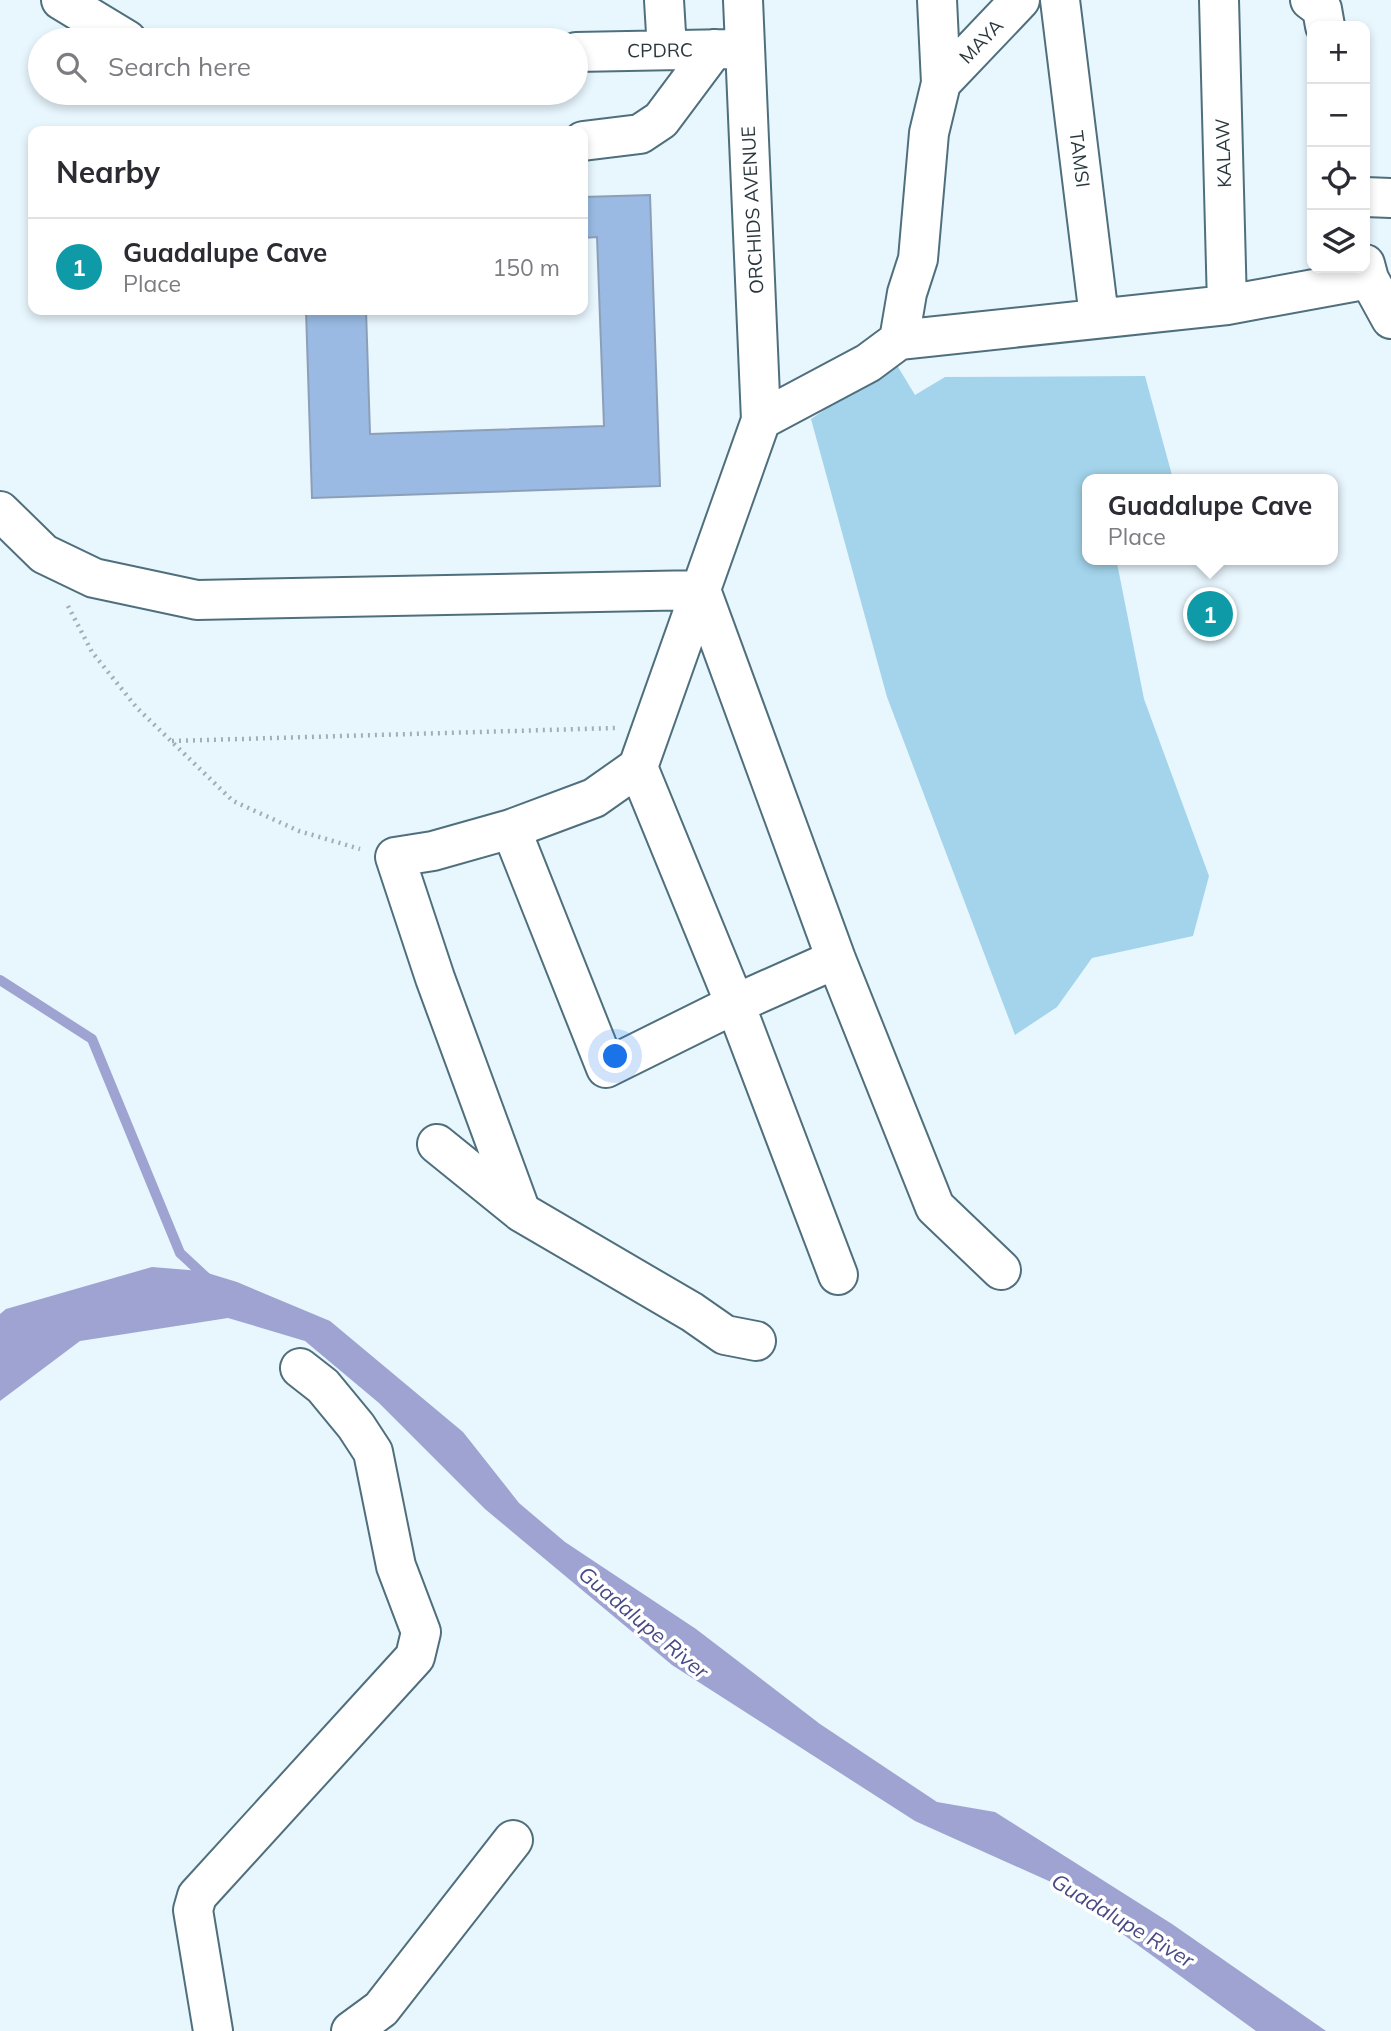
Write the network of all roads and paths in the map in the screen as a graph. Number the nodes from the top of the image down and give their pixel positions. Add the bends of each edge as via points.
1 (61, 0) edge
2 (664, 0) edge
3 (743, 0) edge
4 (937, 0) edge
5 (1020, 0) edge
6 (1060, 0) edge
7 (1219, 0) edge
8 (1311, 0) edge
9 (1324, 21) edge
10 (107, 28) edge
11 (729, 49) junction
12 (667, 50) junction
13 (588, 52) edge
14 (941, 83) junction
15 (588, 140) edge
16 (1370, 197) edge
17 (1391, 198) edge
18 (1359, 273) edge
19 (1368, 273) edge
20 (1227, 305) junction
21 (1099, 317) junction
22 (1391, 319) edge
23 (899, 340) junction
24 (761, 420) junction
25 (0, 511) edge
26 (44, 554) junction
27 (701, 590) junction
28 (651, 727) junction
29 (171, 741) junction
30 (638, 768) junction
31 (511, 829) junction
32 (395, 857) junction
33 (836, 959) junction
34 (735, 1004) junction
35 (437, 1144) dead end
36 (521, 1212) junction
37 (1001, 1269) dead end
38 (838, 1275) dead end
39 (756, 1341) dead end
40 (300, 1368) dead end
41 (513, 1840) dead end
42 (213, 2031) edge
43 (351, 2031) edge

1 - 10 street
2 - 12 street
3 - 11 street, ORCHIDS AVENUE
4 - 14 street
5 - 14 street, MAYA
6 - 21 street, TAMSI
7 - 20 street, KALAW
8 - 9 street via 1322,9
11 - 12 street, CPDRC
11 - 15 street via 661,120 640,134
11 - 24 street, ORCHIDS AVENUE
12 - 13 street, CPDRC
14 - 23 street via 929,133 918,259
16 - 17 street
18 - 20 street
19 - 22 street
20 - 21 street
21 - 23 street
23 - 24 street via 868,363
24 - 27 street
25 - 26 street
26 - 27 street via 94,578 197,600
26 - 29 path via 92,652 137,708
27 - 28 street
27 - 33 street
28 - 29 path
28 - 30 street
29 - 32 path via 233,801 299,831
30 - 31 street via 594,798
30 - 34 street
31 - 32 street
31 - 34 street via 606,1068
32 - 36 street
33 - 34 street
33 - 37 street via 935,1207
34 - 38 street
35 - 36 street
36 - 39 street via 725,1335
40 - 42 street via 323,1386 373,1452 397,1566 421,1632 415,1657 197,1896 193,1910
41 - 43 street via 381,2010

